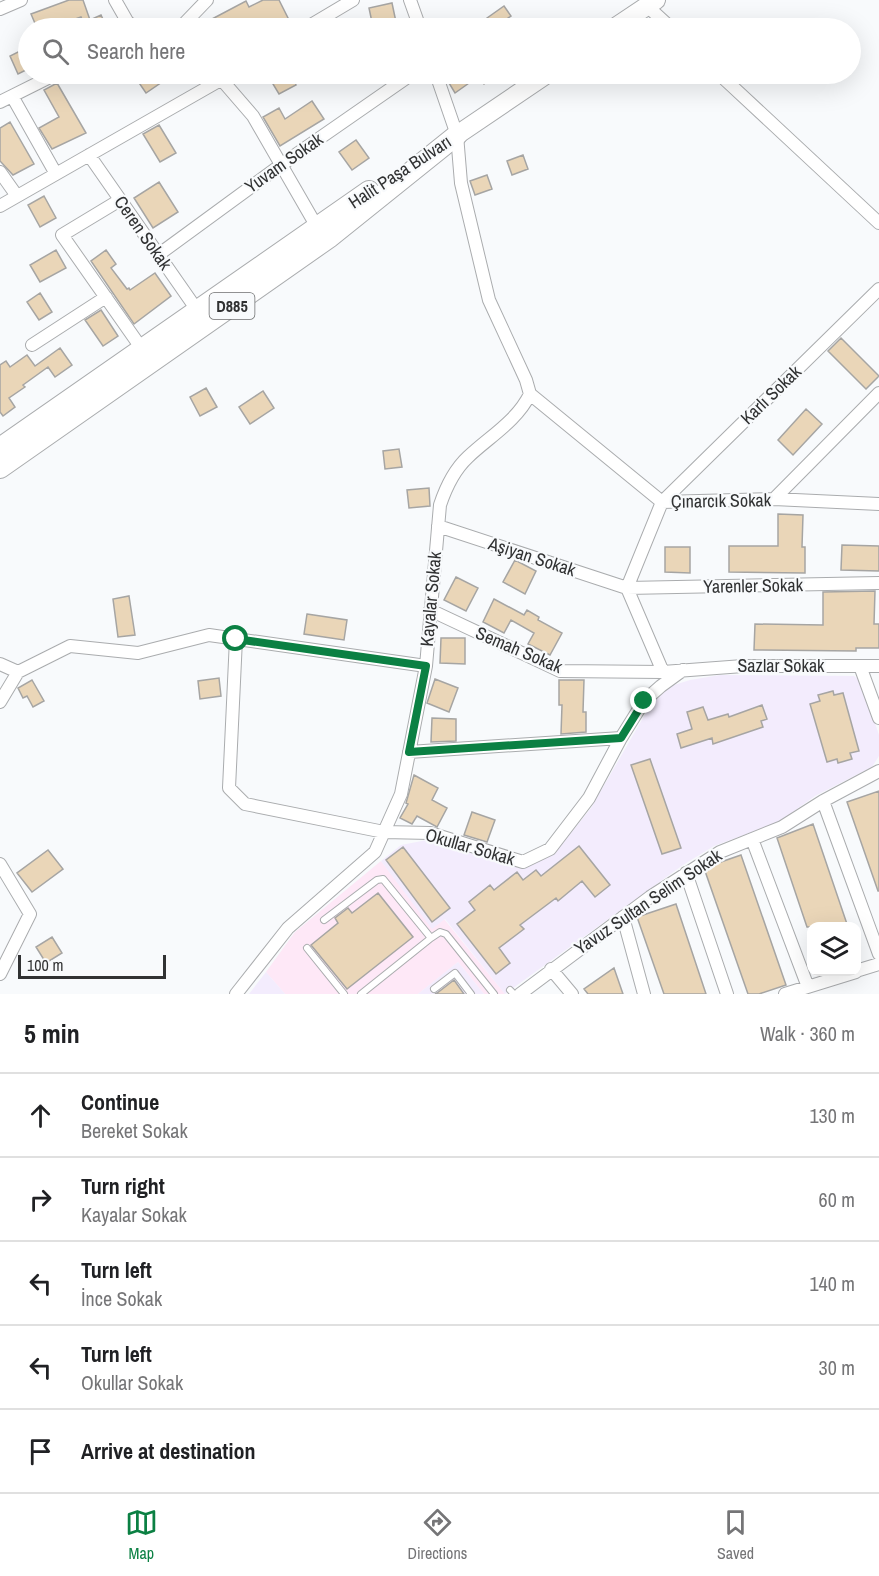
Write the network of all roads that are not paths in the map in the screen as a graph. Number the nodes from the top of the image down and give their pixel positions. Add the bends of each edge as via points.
1 (21, 0) edge
2 (115, 0) edge
3 (207, 0) edge
4 (353, 0) edge
5 (410, 0) edge
6 (652, 3) edge
7 (0, 9) edge
8 (125, 18) edge
9 (190, 18) edge
10 (323, 18) edge
11 (416, 18) edge
12 (629, 18) edge
13 (663, 18) edge
14 (36, 84) edge
15 (212, 84) edge
16 (231, 84) edge
17 (398, 84) edge
18 (439, 84) edge
19 (533, 84) edge
20 (730, 84) edge
21 (12, 96) junction
22 (0, 102) edge
23 (457, 135) junction
24 (89, 155) junction
25 (281, 165) junction
26 (0, 172) edge
27 (56, 174) junction
28 (17, 196) junction
29 (120, 200) junction
30 (0, 206) edge
31 (879, 223) edge
32 (317, 226) junction
33 (158, 255) junction
34 (879, 289) edge
35 (106, 297) junction
36 (197, 310) junction
37 (32, 345) dead end
38 (142, 349) junction
39 (879, 393) edge
40 (530, 394) junction
41 (0, 448) edge
42 (0, 468) edge
43 (774, 499) junction
44 (662, 502) junction
45 (879, 504) edge
46 (438, 526) junction
47 (879, 584) edge
48 (627, 588) junction
49 (430, 610) junction
50 (236, 639) junction
51 (0, 664) edge
52 (426, 666) junction
53 (860, 666) junction
54 (879, 666) edge
55 (683, 670) junction
56 (18, 672) junction
57 (663, 672) junction
58 (0, 702) edge
59 (879, 718) edge
60 (625, 742) junction
61 (409, 752) junction
62 (879, 771) edge
63 (823, 801) junction
64 (384, 832) junction
65 (752, 839) junction
66 (0, 864) edge
67 (686, 873) junction
68 (628, 910) junction
69 (324, 920) dead end
70 (431, 938) junction
71 (307, 948) dead end
72 (879, 954) edge
73 (879, 964) edge
74 (551, 969) junction
75 (861, 969) edge
76 (0, 974) edge
77 (841, 976) edge
78 (808, 987) junction
79 (434, 989) dead end
80 (514, 993) edge
81 (236, 994) edge
82 (344, 994) edge
83 (362, 994) edge
84 (471, 994) edge
85 (494, 994) edge
86 (572, 994) edge
87 (645, 994) edge
88 (727, 994) edge
89 (785, 994) edge

1 - 7 street
2 - 8 street
3 - 9 street
4 - 10 street
5 - 11 street
6 - 12 main road
6 - 13 street
14 - 21 street
15 - 24 street
16 - 25 street
17 - 25 street, Yuvam Sokak
18 - 23 street
19 - 23 main road, D885
20 - 31 street
21 - 22 street
21 - 27 street
23 - 32 highway, Halit Paşa Bulvarı / D885
23 - 40 street via 461,183 489,300
23 - 42 highway, Halit Paşa Bulvarı / D885 via 330,237
24 - 27 street
24 - 29 street, Ceren Sokak
25 - 32 street
25 - 33 street, Yuvam Sokak
26 - 28 street
27 - 28 street
28 - 30 street
29 - 33 street, Ceren Sokak
29 - 35 street via 62,235
32 - 36 highway, Halit Paşa Bulvarı / D885
33 - 36 street, Ceren Sokak
34 - 44 street, Karlı Sokak
35 - 37 street
35 - 38 street
36 - 38 highway, Halit Paşa Bulvarı / D885
38 - 41 highway, Halit Paşa Bulvarı / D885
39 - 43 street
40 - 44 street, Çınarcık Sokak
40 - 46 street, Kayalar Sokak via 524,407 466,458 447,484
43 - 44 street, Çınarcık Sokak
43 - 45 street, Çınarcık Sokak
44 - 48 street
46 - 48 street, Aşiyan Sokak
46 - 49 street, Kayalar Sokak
47 - 48 street, Yarenler Sokak
48 - 57 street
49 - 52 street, Kayalar Sokak
49 - 57 street, Semah Sokak via 560,671
50 - 52 street
50 - 56 street via 209,635 138,653 70,646
50 - 64 street, Okullar Sokak via 230,788 245,804
51 - 56 street
52 - 61 street, Kayalar Sokak
53 - 54 street, Sazlar Sokak
53 - 55 street, Sazlar Sokak
53 - 59 street
55 - 57 street, Semah Sokak
55 - 60 street, Okullar Sokak via 644,701
56 - 58 street
60 - 61 street
60 - 64 street, Okullar Sokak via 550,849 524,862 473,850 430,833
61 - 64 street, Kayalar Sokak via 401,794
62 - 63 street, Yavuz Sultan Selim Sokak
63 - 65 street, Yavuz Sultan Selim Sokak via 782,827
63 - 72 street
64 - 81 street via 375,852 288,928
65 - 67 street, Yavuz Sultan Selim Sokak via 720,852
65 - 78 street
66 - 76 street via 30,914
67 - 68 street, Yavuz Sultan Selim Sokak
67 - 88 street
68 - 74 street, Yavuz Sultan Selim Sokak via 572,949
68 - 87 street
69 - 70 lane via 380,879 386,881
70 - 83 lane
70 - 85 lane via 438,932 446,934
71 - 82 lane
73 - 75 street
74 - 80 street, Yavuz Sultan Selim Sokak
74 - 86 street
77 - 78 street
78 - 89 street
79 - 84 lane via 455,973

